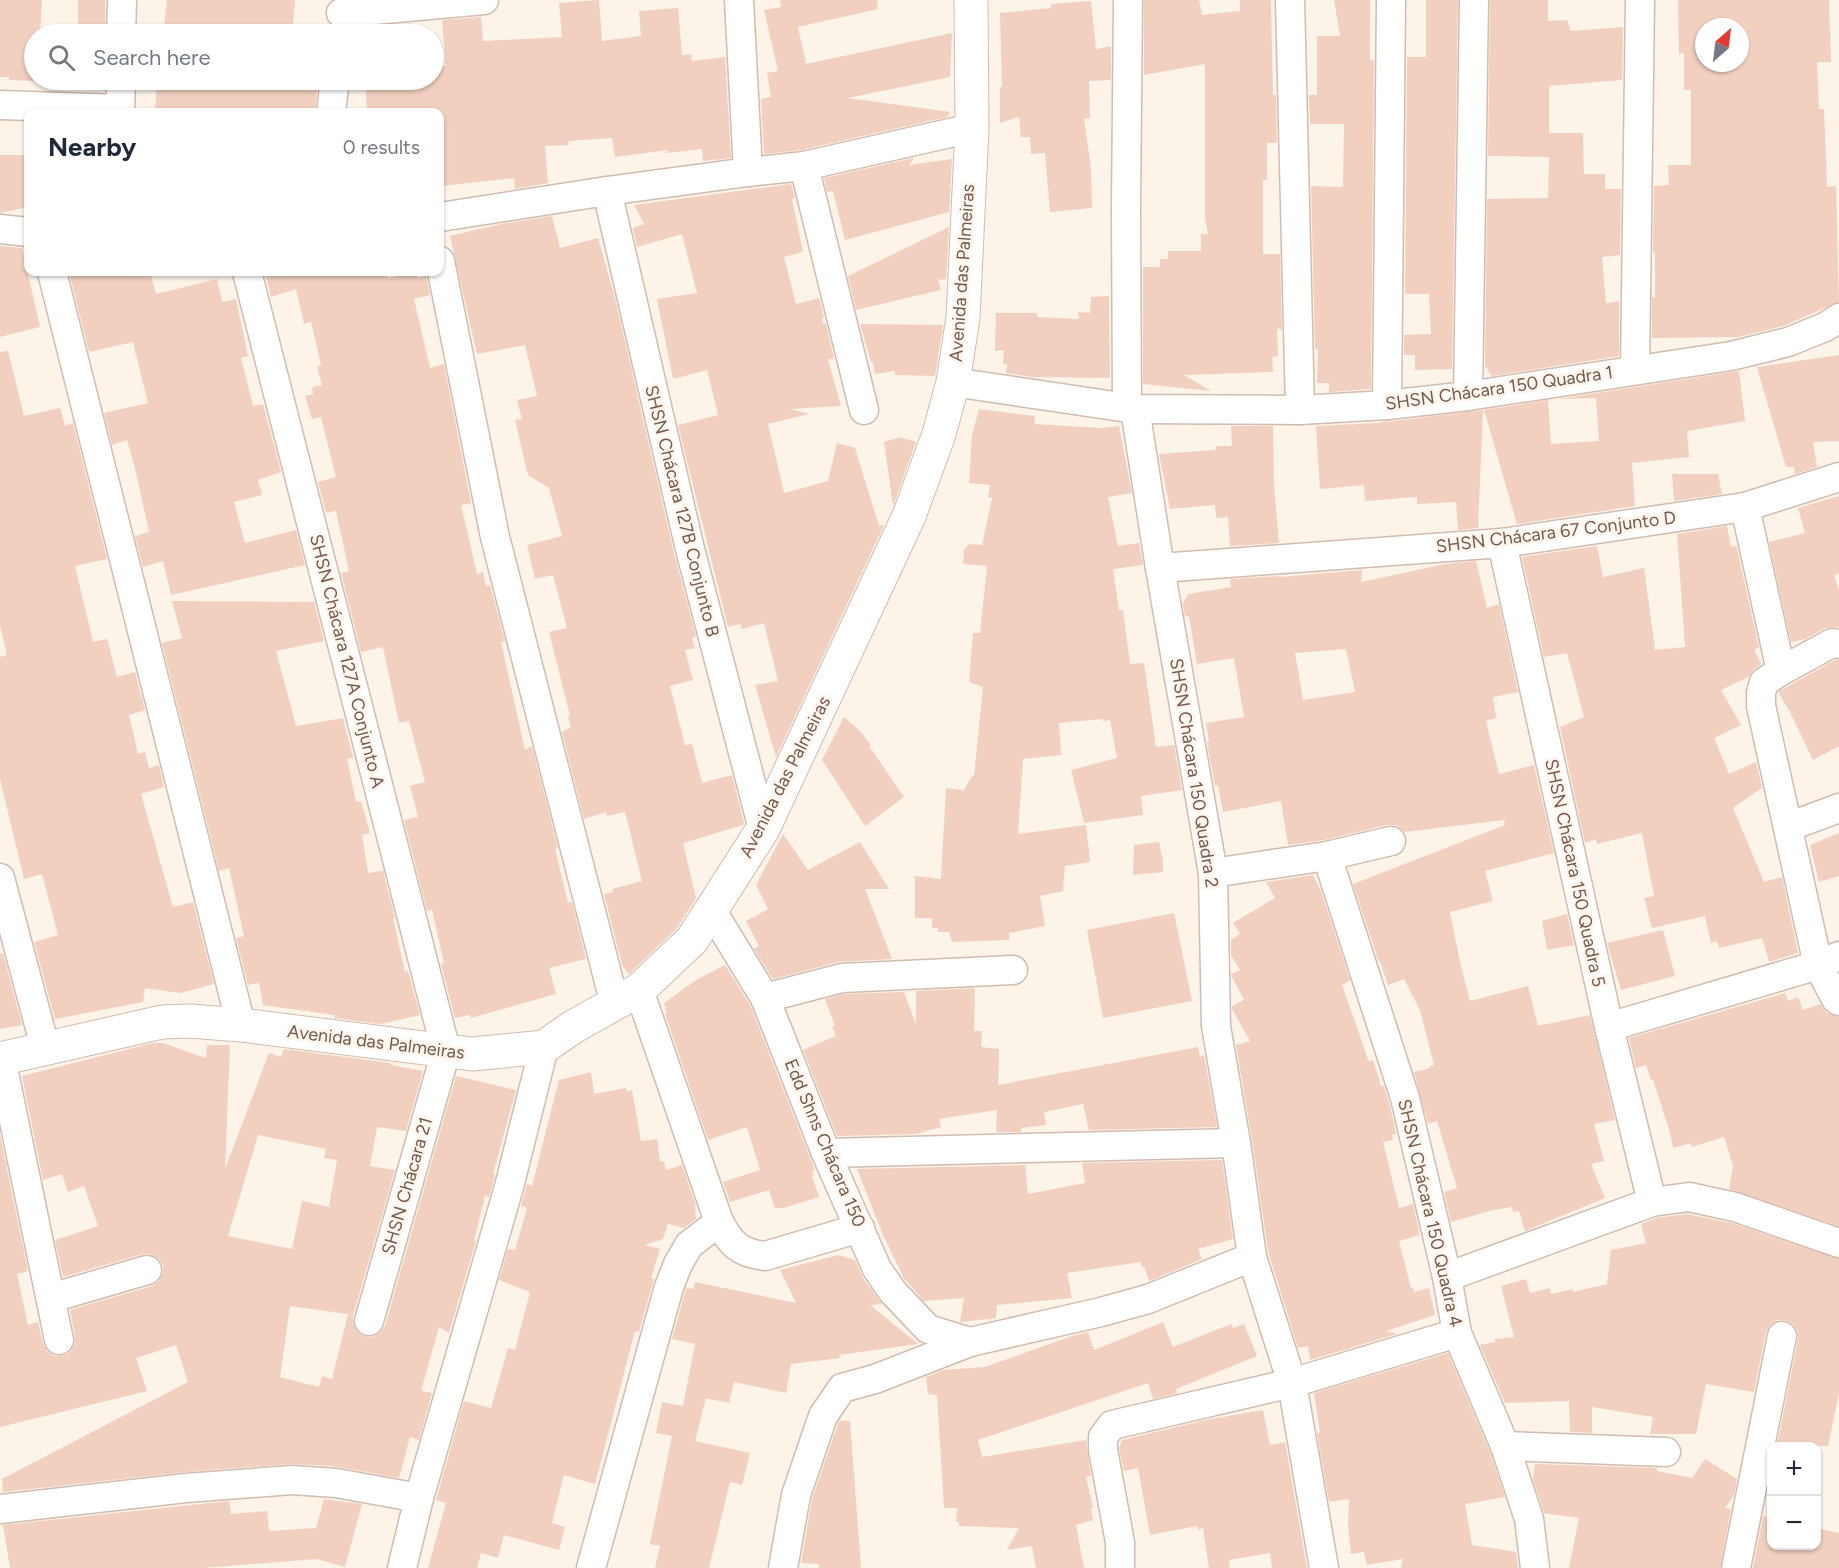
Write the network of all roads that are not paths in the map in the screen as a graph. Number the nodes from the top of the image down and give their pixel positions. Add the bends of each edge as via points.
1 (122, 0) edge
2 (484, 0) edge
3 (739, 0) edge
4 (971, 0) edge
5 (1128, 0) edge
6 (1290, 0) edge
7 (1392, 0) edge
8 (1474, 0) edge
9 (1640, 0) edge
10 (341, 16) edge
11 (121, 24) edge
12 (121, 90) edge
13 (334, 90) edge
14 (0, 105) edge
15 (60, 108) edge
16 (120, 108) edge
17 (332, 108) edge
18 (972, 128) junction
19 (804, 166) junction
20 (748, 172) junction
21 (607, 191) junction
22 (444, 216) edge
23 (0, 229) edge
24 (24, 232) edge
25 (53, 276) edge
26 (248, 276) edge
27 (443, 276) edge
28 (1832, 323) edge
29 (1635, 369) junction
30 (953, 382) junction
31 (1468, 396) junction
32 (1387, 405) junction
33 (1131, 409) junction
34 (864, 410) dead end
35 (1300, 410) junction
36 (1839, 477) edge
37 (1745, 507) junction
38 (1502, 543) junction
39 (1160, 568) junction
40 (1839, 644) edge
41 (1781, 671) junction
42 (1839, 808) edge
43 (1788, 827) junction
44 (763, 829) junction
45 (1391, 840) dead end
46 (1327, 856) junction
47 (1213, 873) junction
48 (0, 878) edge
49 (711, 912) junction
50 (1829, 961) edge
51 (1013, 970) dead end
52 (627, 997) junction
53 (765, 998) junction
54 (1839, 1001) edge
55 (241, 1025) junction
56 (1609, 1027) junction
57 (45, 1047) junction
58 (544, 1047) junction
59 (446, 1051) junction
60 (0, 1059) edge
61 (1236, 1143) junction
62 (826, 1154) junction
63 (1652, 1202) junction
64 (719, 1222) junction
65 (860, 1228) junction
66 (1839, 1243) edge
67 (1252, 1257) junction
68 (147, 1270) dead end
69 (1447, 1277) junction
70 (51, 1298) junction
71 (369, 1321) dead end
72 (1457, 1333) junction
73 (1782, 1336) dead end
74 (59, 1340) dead end
75 (970, 1342) junction
76 (1292, 1383) junction
77 (1505, 1446) junction
78 (1666, 1452) dead end
79 (419, 1498) junction
80 (0, 1509) edge
81 (402, 1568) edge
82 (591, 1568) edge
83 (783, 1568) edge
84 (1120, 1568) edge
85 (1324, 1568) edge
86 (1534, 1568) edge
87 (1736, 1568) edge

1 - 11 street
2 - 10 street
3 - 20 street
4 - 18 street, Avenida das Palmeiras
5 - 33 street, SHSN Chácara 150 Quadra 2 via 1126,208
6 - 35 street
7 - 32 street
8 - 31 street
9 - 29 street
12 - 16 street
13 - 17 street
14 - 15 street
18 - 19 street
18 - 30 street, Avenida das Palmeiras via 963,318
19 - 20 street
19 - 34 street
20 - 21 street
21 - 22 street
21 - 44 street, SHSN Chácara 127B Conjunto B via 690,549
23 - 24 street
25 - 55 street
26 - 59 street, SHSN Chácara 127A Conjunto A
27 - 52 street via 495,537
28 - 29 street, SHSN Chácara 150 Quadra 1 via 1788,342 1731,356
29 - 31 street, SHSN Chácara 150 Quadra 1
30 - 33 street, SHSN Chácara 150 Quadra 1
30 - 44 street, Avenida das Palmeiras via 909,516
31 - 32 street, SHSN Chácara 150 Quadra 1
32 - 35 street, SHSN Chácara 150 Quadra 1
33 - 35 street, SHSN Chácara 150 Quadra 1
33 - 39 street, SHSN Chácara 150 Quadra 2
36 - 37 street, SHSN Chácara 67 Conjunto D
37 - 38 street, SHSN Chácara 67 Conjunto D
37 - 41 street
38 - 39 street, SHSN Chácara 67 Conjunto D
38 - 56 street, SHSN Chácara 150 Quadra 5
39 - 47 street, SHSN Chácara 150 Quadra 2
40 - 41 street via 1832,643
41 - 43 street via 1764,682 1761,706
42 - 43 street
43 - 50 street
44 - 49 street, Avenida das Palmeiras
45 - 46 street
46 - 47 street
46 - 69 street, SHSN Chácara 150 Quadra 4 via 1405,1098
47 - 61 street, SHSN Chácara 150 Quadra 2 via 1216,1026
48 - 57 street
49 - 52 street, Avenida das Palmeiras via 692,940
49 - 53 street, Edd Shns Chácara 150
50 - 54 street
50 - 56 street
51 - 53 street via 842,978
52 - 58 street, Avenida das Palmeiras
52 - 64 street
53 - 62 street, Edd Shns Chácara 150
55 - 57 street, Avenida das Palmeiras via 162,1022
55 - 59 street, Avenida das Palmeiras
56 - 63 street, SHSN Chácara 150 Quadra 5
57 - 60 street, Avenida das Palmeiras
58 - 59 street, Avenida das Palmeiras via 472,1054
58 - 79 street via 509,1187
59 - 71 street, SHSN Chácara 21
60 - 70 street
61 - 62 street
61 - 67 street, SHSN Chácara 150 Quadra 2
62 - 65 street, Edd Shns Chácara 150
63 - 66 street via 1689,1197 1735,1207
63 - 69 street
64 - 65 street via 729,1241 754,1255 765,1256
64 - 82 street via 689,1245 669,1287
65 - 75 street, Edd Shns Chácara 150 via 877,1269 928,1329
67 - 75 street via 1148,1299
67 - 76 street, SHSN Chácara 150 Quadra 2
68 - 70 street
69 - 72 street, SHSN Chácara 150 Quadra 4
70 - 74 street
72 - 76 street
72 - 77 street, SHSN Chácara 150 Quadra 4
73 - 87 street
75 - 83 street via 842,1388 823,1416 796,1495
76 - 84 street via 1112,1425 1102,1437 1120,1542
76 - 85 street, SHSN Chácara 150 Quadra 2
77 - 78 street
77 - 86 street, SHSN Chácara 150 Quadra 4 via 1529,1519
79 - 80 street via 336,1483 292,1480
79 - 81 street

